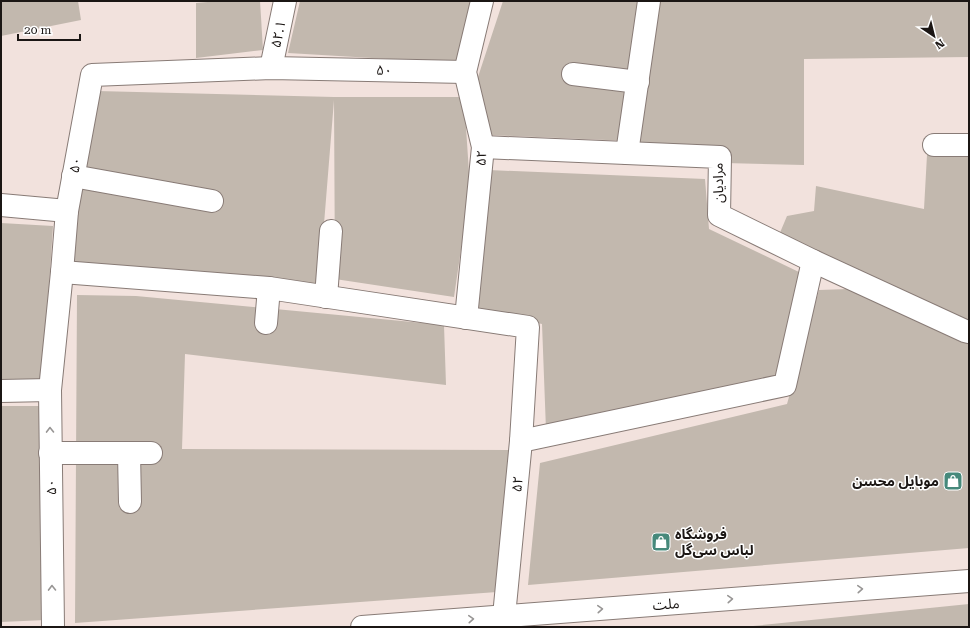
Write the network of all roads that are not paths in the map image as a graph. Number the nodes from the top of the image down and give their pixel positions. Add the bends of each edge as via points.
1 (285, 1) edge
2 (482, 1) edge
3 (649, 1) edge
4 (271, 68) junction
5 (464, 72) junction
6 (574, 74) dead end
7 (638, 82) junction
8 (934, 145) dead end
9 (969, 145) edge
10 (483, 147) junction
11 (627, 153) junction
12 (73, 176) junction
13 (212, 201) dead end
14 (1, 205) edge
15 (67, 211) junction
16 (331, 232) dead end
17 (813, 261) junction
18 (62, 272) junction
19 (268, 288) junction
20 (326, 297) junction
21 (466, 318) junction
22 (266, 323) dead end
23 (969, 332) edge
24 (50, 390) junction
25 (1, 391) edge
26 (521, 441) junction
27 (50, 453) junction
28 (129, 453) junction
29 (151, 453) dead end
30 (130, 502) dead end
31 (969, 581) edge
32 (505, 622) edge
33 (53, 627) edge
34 (362, 627) edge

1 - 4 street, ۵۲.۱
2 - 5 street, ۵۲
3 - 7 street
4 - 5 street, ۵۰
4 - 12 street, ۵۰ via 92,75
5 - 10 street, ۵۲
6 - 7 street
7 - 11 street
8 - 9 street
10 - 11 street, مرادیان
10 - 21 street, ۵۲
11 - 17 street, مرادیان via 720,157 719,215
12 - 13 street
12 - 15 street, ۵۰
14 - 15 street
15 - 18 street, ۵۰
16 - 20 street
17 - 23 street, مرادیان
17 - 26 street via 785,385
18 - 19 street
18 - 24 street, ۵۰
19 - 20 street
19 - 22 street
20 - 21 street
21 - 26 street, ۵۲ via 528,327
24 - 25 street
27 -> 24 street, ۵۰
26 - 32 street, ۵۲
27 - 28 street
33 -> 27 street, ۵۰
28 - 29 street
28 - 30 street
32 -> 31 street, ملت
34 -> 32 street, ملت

